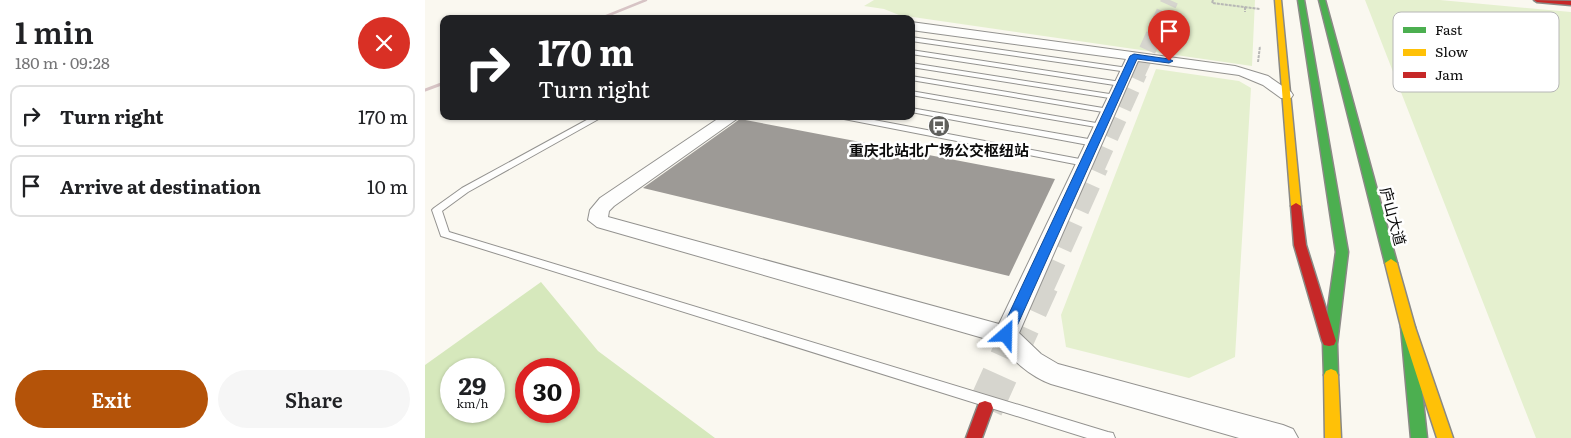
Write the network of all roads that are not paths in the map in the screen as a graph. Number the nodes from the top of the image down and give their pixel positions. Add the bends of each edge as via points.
1 (1278, 0) edge
2 (1301, 0) edge
3 (1322, 0) edge
4 (1537, 0) edge
5 (1571, 3) edge
6 (915, 27) edge
7 (915, 41) edge
8 (915, 53) edge
9 (1134, 56) junction
10 (915, 66) edge
11 (915, 79) edge
12 (915, 93) edge
13 (1286, 95) junction
14 (915, 110) edge
15 (1108, 113) junction
16 (915, 115) edge
17 (593, 120) edge
18 (727, 120) edge
19 (1408, 327) junction
20 (1006, 335) junction
21 (1330, 344) junction
22 (967, 438) edge
23 (974, 438) edge
24 (1108, 438) edge
25 (1283, 438) edge
26 (1333, 438) edge
27 (1419, 438) edge
28 (1445, 438) edge

1 - 13 main road
2 - 21 main road via 1342,252
3 - 19 main road, 庐山大道
4 - 5 main road
6 - 9 street
7 - 15 lane
8 - 15 lane
9 - 13 street via 1249,73 1271,82
9 - 15 street
10 - 15 lane
11 - 15 lane
12 - 15 lane
13 - 21 main road via 1300,244
14 - 15 lane
15 - 16 lane
15 - 20 street
17 - 24 lane via 465,190 437,210 445,234
18 - 20 street via 607,202 600,208 598,220
19 - 27 main road
19 - 28 main road, 庐山大道
20 - 25 street via 1025,357 1051,373
21 - 26 main road
22 - 23 main road via 985,408

